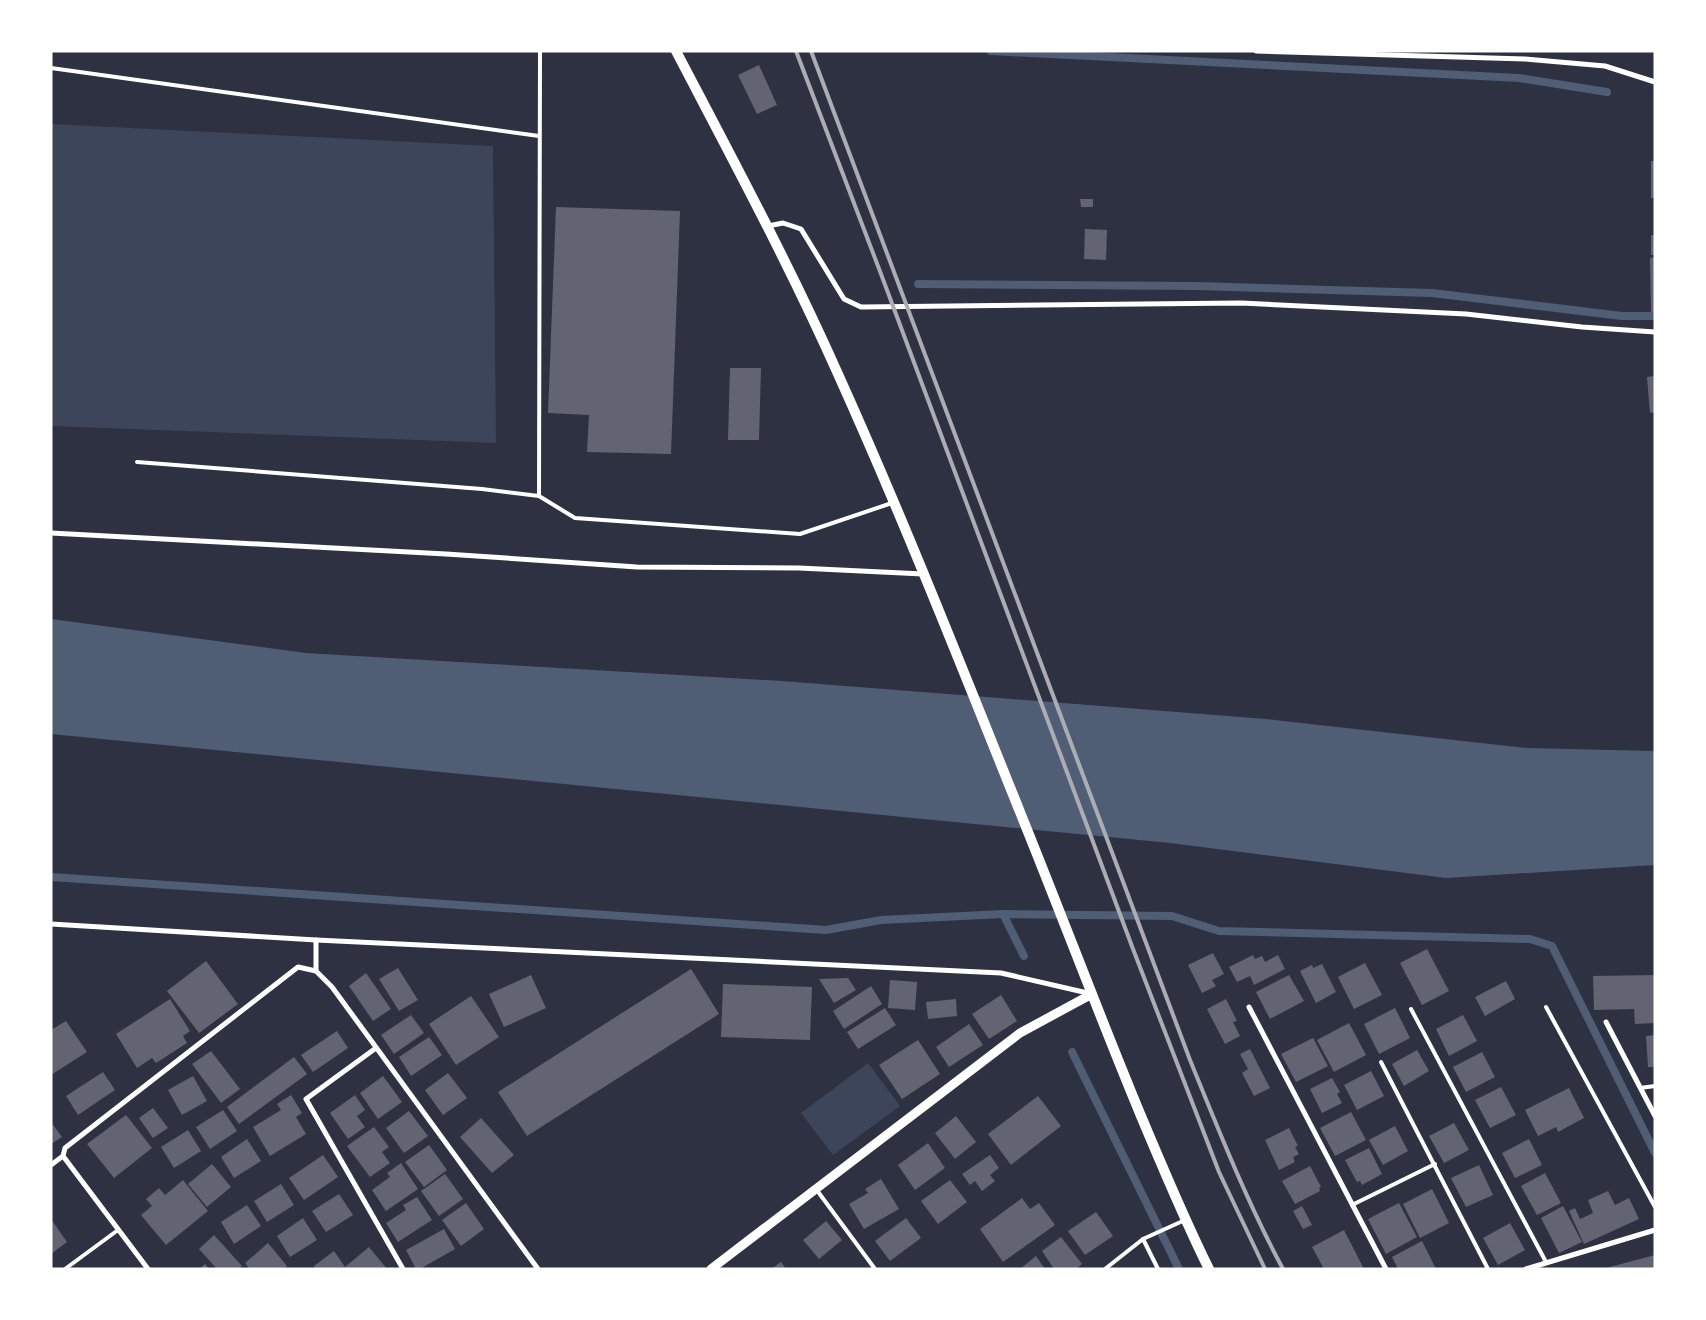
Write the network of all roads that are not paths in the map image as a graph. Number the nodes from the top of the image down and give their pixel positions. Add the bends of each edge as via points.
1 (540, 51) edge
2 (676, 51) edge
3 (1256, 51) edge
4 (51, 68) edge
5 (1655, 82) edge
6 (539, 136) junction
7 (768, 226) junction
8 (1655, 332) edge
9 (137, 462) dead end
10 (539, 496) junction
11 (894, 503) junction
12 (51, 533) edge
13 (923, 574) junction
14 (51, 924) edge
15 (316, 940) junction
16 (316, 971) junction
17 (1092, 994) junction
18 (1546, 1006) dead end
19 (1249, 1007) dead end
20 (1411, 1008) dead end
21 (1606, 1022) dead end
22 (376, 1048) junction
23 (1381, 1062) dead end
24 (1655, 1086) edge
25 (1640, 1088) junction
26 (1655, 1116) edge
27 (63, 1156) junction
28 (1435, 1164) junction
29 (51, 1165) edge
30 (816, 1189) junction
31 (1352, 1205) junction
32 (1655, 1207) edge
33 (1185, 1220) junction
34 (118, 1230) junction
35 (1655, 1230) edge
36 (1143, 1239) junction
37 (1546, 1262) junction
38 (65, 1269) edge
39 (148, 1269) edge
40 (403, 1269) edge
41 (538, 1269) edge
42 (711, 1269) edge
43 (875, 1269) edge
44 (1105, 1269) edge
45 (1158, 1269) edge
46 (1209, 1269) edge
47 (1386, 1269) edge
48 (1488, 1269) edge
49 (1526, 1269) edge

1 - 6 lane
2 - 7 main road
3 - 5 street via 1524,59 1605,66
4 - 6 lane
6 - 10 lane
7 - 8 street via 783,224 801,229 844,298 862,307 1242,303 1466,314
7 - 11 main road via 838,373
9 - 10 lane
10 - 11 lane via 575,518 800,534
11 - 13 main road
12 - 13 street via 637,567 799,568
13 - 17 main road
14 - 15 street
15 - 16 street
15 - 17 street via 1000,973
16 - 22 street via 332,987
16 - 27 street via 298,967 66,1148
17 - 30 street via 1020,1033
17 - 33 main road
18 - 32 lane
19 - 31 street
20 - 37 lane
21 - 25 street
22 - 40 street via 306,1100
22 - 41 street
23 - 28 lane
24 - 25 lane
25 - 26 street
27 - 29 street
27 - 34 street
28 - 31 lane
28 - 48 lane
30 - 42 street
30 - 43 lane
31 - 47 street
33 - 36 lane
33 - 46 main road
34 - 38 lane
34 - 39 street
35 - 37 street
36 - 44 lane
36 - 45 lane
37 - 49 street

